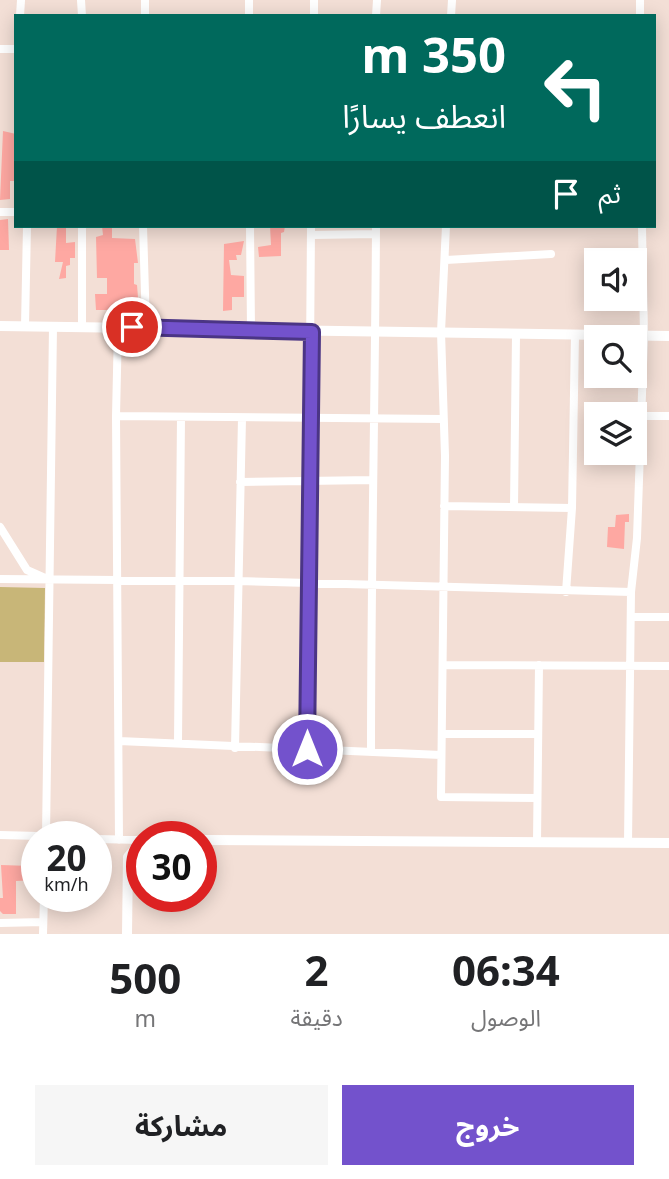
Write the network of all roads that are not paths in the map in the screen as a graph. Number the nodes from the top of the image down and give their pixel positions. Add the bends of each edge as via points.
1 (27, 228) edge
2 (82, 228) edge
3 (143, 228) edge
4 (250, 228) edge
5 (446, 228) edge
6 (642, 228) edge
7 (311, 230) edge
8 (376, 230) edge
9 (551, 254) dead end
10 (446, 260) junction
11 (644, 325) edge
12 (0, 326) edge
13 (25, 326) junction
14 (82, 326) junction
15 (53, 327) junction
16 (118, 327) junction
17 (146, 327) junction
18 (251, 330) junction
19 (312, 332) junction
20 (441, 332) junction
21 (377, 333) junction
22 (516, 335) junction
23 (575, 335) junction
24 (584, 335) edge
25 (647, 336) edge
26 (669, 336) edge
27 (116, 416) junction
28 (647, 416) edge
29 (669, 416) edge
30 (181, 417) junction
31 (242, 418) junction
32 (310, 419) junction
33 (374, 419) junction
34 (443, 419) junction
35 (640, 465) edge
36 (309, 479) junction
37 (373, 480) junction
38 (240, 482) junction
39 (444, 506) junction
40 (514, 507) junction
41 (572, 508) junction
42 (0, 527) edge
43 (0, 579) edge
44 (49, 580) junction
45 (119, 581) junction
46 (180, 581) junction
47 (238, 581) junction
48 (307, 583) junction
49 (371, 585) junction
50 (444, 588) junction
51 (566, 592) junction
52 (631, 592) junction
53 (632, 617) junction
54 (669, 617) edge
55 (443, 665) junction
56 (539, 665) junction
57 (629, 665) junction
58 (669, 666) edge
59 (442, 734) junction
60 (538, 734) junction
61 (119, 741) junction
62 (178, 742) junction
63 (235, 748) junction
64 (307, 749) junction
65 (371, 752) junction
66 (441, 755) junction
67 (537, 798) junction
68 (46, 821) edge
69 (0, 835) edge
70 (21, 836) edge
71 (112, 840) edge
72 (120, 840) junction
73 (126, 840) edge
74 (217, 840) edge
75 (537, 842) junction
76 (628, 843) junction
77 (669, 844) edge
78 (43, 912) edge
79 (127, 912) edge
80 (43, 922) junction
81 (2, 923) edge
82 (3, 934) edge
83 (43, 934) edge
84 (127, 934) edge

1 - 13 street
2 - 14 street
3 - 17 street
4 - 18 street
5 - 10 street
6 - 11 street
7 - 8 street
7 - 19 street
8 - 21 street
9 - 10 street
10 - 20 street
12 - 13 street
13 - 15 street
14 - 15 street
14 - 16 street
15 - 44 street
16 - 17 street
16 - 27 street
17 - 18 street
18 - 19 street
19 - 21 street
19 - 32 street
20 - 21 street
20 - 22 street
20 - 34 street
21 - 33 street
22 - 23 street
22 - 40 street
23 - 24 street
23 - 41 street
25 - 26 street
27 - 30 street
27 - 45 street
28 - 29 street
30 - 31 street
30 - 46 street
31 - 32 street
31 - 38 street
32 - 33 street
32 - 36 street
33 - 34 street
33 - 37 street
34 - 39 street
35 - 52 street
36 - 37 street
36 - 38 street
36 - 48 street
37 - 49 street
38 - 47 street
39 - 40 street
39 - 50 street
40 - 41 street
41 - 51 street
42 - 44 street via 27,570
43 - 44 street
44 - 45 street
44 - 68 street
45 - 46 street
45 - 61 street
46 - 47 street
46 - 62 street
47 - 48 street
47 - 63 street
48 - 49 street
48 - 64 street
49 - 50 street
49 - 65 street
50 - 51 street
50 - 55 street
51 - 52 street
52 - 53 street
53 - 54 street
53 - 57 street
55 - 56 street
55 - 59 street
56 - 57 street
56 - 60 street
57 - 58 street
57 - 76 street
59 - 60 street
59 - 66 street
60 - 67 street
61 - 62 street
61 - 72 street
62 - 63 street
63 - 64 street
64 - 65 street
65 - 66 street
66 - 67 street via 440,797
67 - 75 street
69 - 70 street
71 - 72 street
72 - 73 street
74 - 75 street
75 - 76 street
76 - 77 street
78 - 80 street
79 - 84 street
80 - 81 street
80 - 83 street
81 - 82 street

